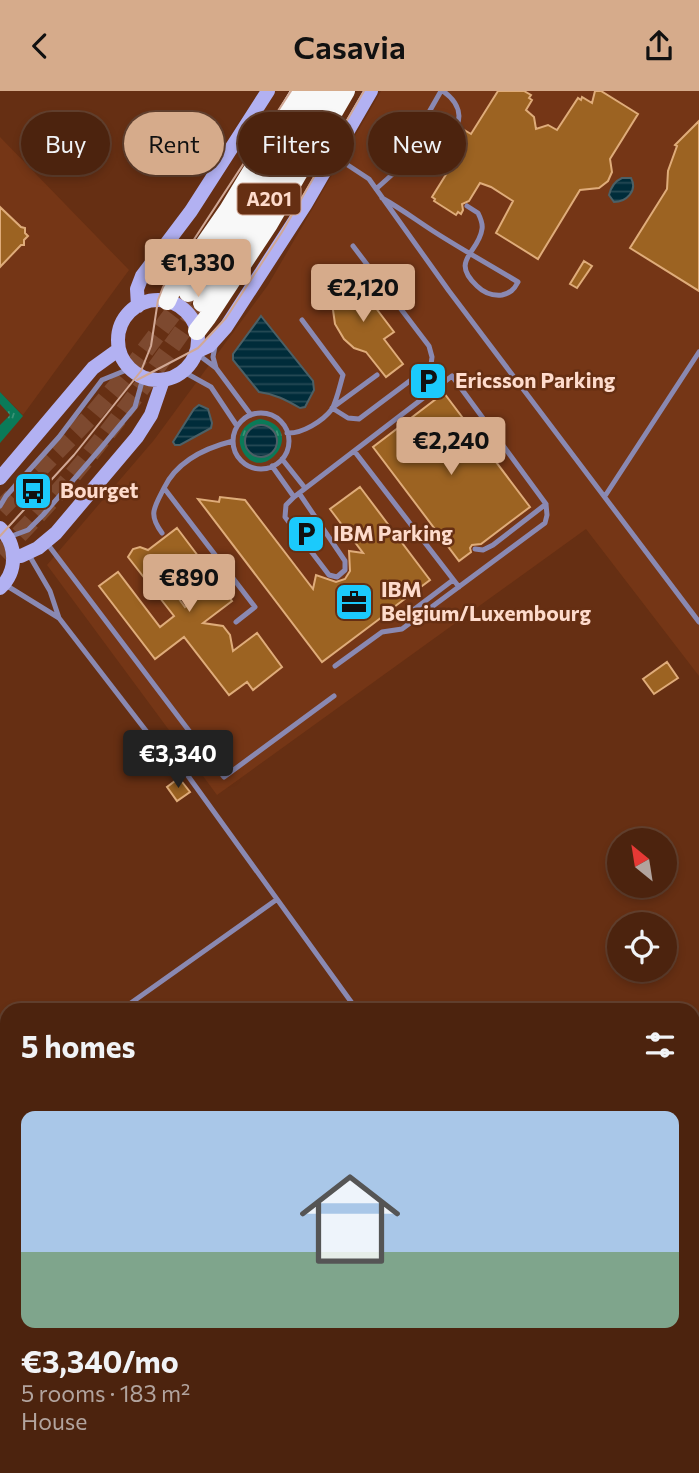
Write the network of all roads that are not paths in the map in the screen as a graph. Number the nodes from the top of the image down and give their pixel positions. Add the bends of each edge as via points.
1 (300, 91) edge
2 (315, 91) edge
3 (330, 91) edge
4 (346, 91) edge
5 (371, 91) edge
6 (442, 91) edge
7 (263, 93) edge
8 (430, 112) edge
9 (458, 112) edge
10 (354, 121) edge
11 (354, 168) edge
12 (322, 175) edge
13 (391, 175) edge
14 (376, 189) junction
15 (380, 196) junction
16 (467, 206) dead end
17 (353, 246) dead end
18 (470, 253) junction
19 (167, 301) junction
20 (138, 306) junction
21 (302, 320) dead end
22 (197, 331) junction
23 (216, 339) junction
24 (118, 350) junction
25 (699, 352) edge
26 (196, 353) junction
27 (216, 368) junction
28 (130, 369) junction
29 (184, 372) junction
30 (377, 375) dead end
31 (143, 378) junction
32 (163, 380) junction
33 (332, 408) junction
34 (251, 415) junction
35 (237, 426) junction
36 (287, 433) junction
37 (233, 441) junction
38 (355, 451) junction
39 (282, 459) junction
40 (272, 466) junction
41 (0, 478) edge
42 (164, 488) junction
43 (306, 488) junction
44 (297, 495) junction
45 (605, 496) junction
46 (546, 504) junction
47 (0, 506) edge
48 (4, 533) edge
49 (162, 533) dead end
50 (46, 542) junction
51 (475, 549) dead end
52 (21, 554) junction
53 (453, 580) junction
54 (2, 586) edge
55 (459, 587) junction
56 (390, 611) dead end
57 (60, 618) junction
58 (236, 622) dead end
59 (699, 622) edge
60 (335, 666) dead end
61 (334, 696) dead end
62 (276, 900) junction
63 (131, 1003) edge
64 (352, 1003) edge

1 - 19 highway
2 - 3 highway, A201 via 195,298 257,219
4 - 22 highway via 268,224
5 - 10 street
6 - 8 lane
6 - 9 lane via 452,97
7 - 20 street via 191,211 142,276
11 - 14 lane
12 - 23 street
13 - 14 lane
14 - 15 lane
15 - 18 lane
15 - 45 lane
16 - 18 lane via 478,213 482,229
17 - 33 lane via 429,346 431,365 359,419
18 - 18 lane via 518,282 515,289 496,295 483,291 464,269
19 - 20 street
19 - 22 street via 188,314
20 - 24 street via 120,327
21 - 33 lane via 343,375
22 - 26 street
23 - 26 street
23 - 27 lane
24 - 28 street
24 - 41 street via 93,368
25 - 45 lane
26 - 27 lane
26 - 29 street
27 - 34 lane
28 - 31 street
28 - 47 lane via 97,385
29 - 32 street
29 - 35 lane via 211,387
30 - 33 lane
31 - 32 street
31 - 48 lane via 135,407 36,522 28,530
32 - 50 street via 151,415 137,437
33 - 36 lane via 307,429
34 - 35 lane
34 - 36 lane via 277,419
35 - 37 lane
36 - 39 lane
37 - 40 lane via 236,455 248,466
37 - 42 lane via 188,460
38 - 43 lane
38 - 46 lane via 452,376
38 - 53 lane
39 - 40 lane
39 - 43 lane
40 - 44 lane
42 - 49 lane via 153,515
42 - 58 lane via 255,607
43 - 44 lane
44 - 44 lane via 286,505 285,517 329,575 337,576 345,570 345,561
45 - 59 lane
46 - 51 lane via 492,545
46 - 55 lane via 545,523
48 - 52 street
50 - 52 street
50 - 61 lane via 224,777
52 - 54 street
52 - 57 lane via 50,591
53 - 55 lane
53 - 56 lane via 408,614
54 - 57 lane
55 - 60 lane via 402,629 382,632
57 - 62 lane via 157,745 183,769
62 - 63 lane
62 - 64 lane

